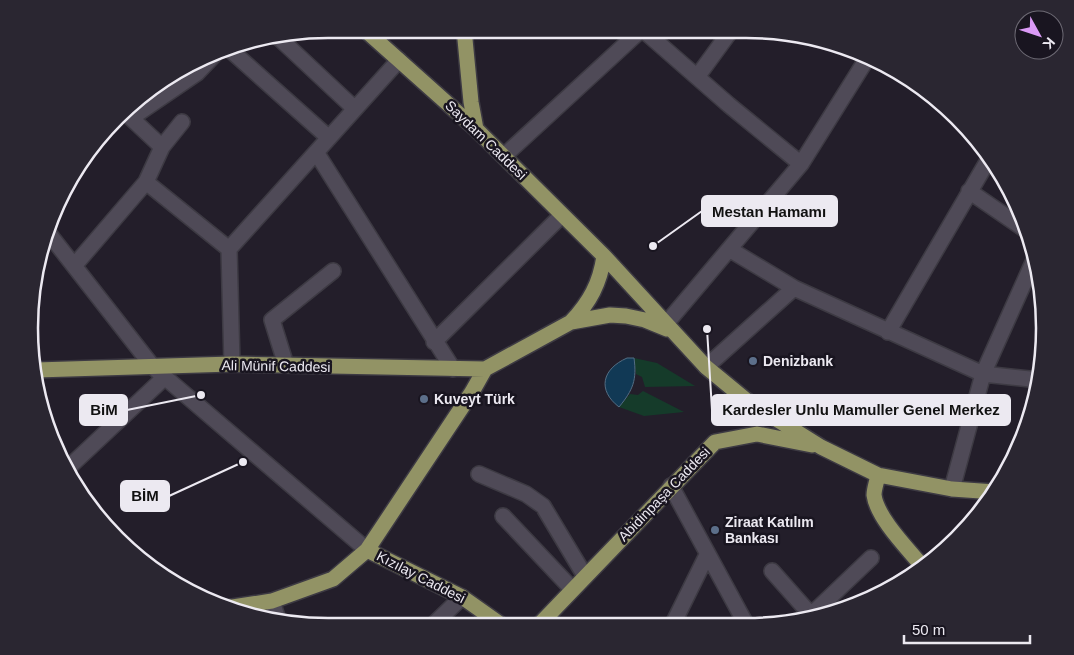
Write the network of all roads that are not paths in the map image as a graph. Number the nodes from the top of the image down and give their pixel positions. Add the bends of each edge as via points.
1 (374, 38) edge
2 (465, 38) edge
3 (632, 38) edge
4 (652, 38) edge
5 (725, 38) edge
6 (282, 41) edge
7 (234, 53) edge
8 (399, 60) junction
9 (864, 63) edge
10 (206, 64) edge
11 (697, 77) junction
12 (355, 109) junction
13 (182, 122) dead end
14 (476, 130) junction
15 (329, 138) junction
16 (162, 147) junction
17 (316, 152) junction
18 (504, 156) junction
19 (986, 163) edge
20 (801, 164) junction
21 (146, 182) junction
22 (969, 190) junction
23 (562, 215) junction
24 (1017, 224) edge
25 (52, 238) edge
26 (229, 249) junction
27 (729, 249) junction
28 (604, 256) junction
29 (74, 266) junction
30 (1030, 268) edge
31 (333, 270) dead end
32 (794, 288) junction
33 (571, 322) junction
34 (669, 328) junction
35 (888, 332) junction
36 (434, 342) junction
37 (232, 364) junction
38 (286, 365) junction
39 (153, 367) junction
40 (706, 367) junction
41 (453, 369) junction
42 (485, 369) junction
43 (41, 370) edge
44 (983, 374) junction
45 (165, 377) junction
46 (1032, 379) edge
47 (821, 447) junction
48 (72, 464) edge
49 (479, 474) dead end
50 (878, 475) junction
51 (671, 486) junction
52 (952, 489) junction
53 (986, 491) edge
54 (504, 516) dead end
55 (367, 550) junction
56 (707, 555) junction
57 (871, 558) dead end
58 (919, 561) edge
59 (772, 571) dead end
60 (585, 576) junction
61 (572, 589) junction
62 (462, 597) junction
63 (272, 601) junction
64 (244, 605) edge
65 (817, 609) edge
66 (806, 611) edge
67 (276, 613) edge
68 (440, 618) edge
69 (492, 618) edge
70 (545, 618) edge
71 (676, 618) edge
72 (742, 618) edge

1 - 8 main road, Saydam Caddesi
2 - 14 main road
3 - 18 street
4 - 11 street
5 - 11 street
6 - 12 street
7 - 15 street
8 - 12 street
8 - 14 main road, Saydam Caddesi
9 - 20 street
10 - 16 street via 198,73 130,118
11 - 20 street
12 - 15 street
13 - 16 street
14 - 18 main road, Saydam Caddesi
15 - 17 street
16 - 21 street
17 - 26 street
17 - 36 street
18 - 23 main road, Saydam Caddesi
19 - 22 street
20 - 27 street
21 - 26 street
21 - 29 street
22 - 24 street
22 - 35 street
23 - 28 main road, Saydam Caddesi
23 - 36 street
25 - 29 street
26 - 37 street
27 - 32 street
27 - 34 street
28 - 33 main road via 597,286 586,306
28 - 34 main road, Saydam Caddesi
29 - 39 street
30 - 44 street
31 - 38 street via 272,320
32 - 35 street
32 - 40 street
33 - 34 main road via 610,315 645,320
33 - 42 main road, Ali Münif Caddesi
34 - 40 main road, Saydam Caddesi
35 - 44 street
36 - 41 street
37 - 38 main road, Ali Münif Caddesi
37 - 39 main road, Ali Münif Caddesi
38 - 41 main road, Ali Münif Caddesi
39 - 43 main road, Ali Münif Caddesi
39 - 45 street
40 - 47 main road, Saydam Caddesi via 746,400
41 - 42 main road, Ali Münif Caddesi
42 - 55 main road
44 - 46 street
44 - 52 street
45 - 48 street
45 - 55 street
47 - 50 main road
47 - 51 main road, Abidinpaşa Caddesi via 757,434 715,442
49 - 60 street via 526,494 543,506
50 - 52 main road
50 - 58 main road via 874,494 884,516
51 - 56 street
51 - 60 main road, Abidinpaşa Caddesi
52 - 53 main road
54 - 61 street
55 - 62 main road, Kızılay Caddesi
55 - 63 main road, Kızılay Caddesi via 333,579
56 - 71 street
56 - 72 street
57 - 65 street
59 - 66 street
60 - 61 main road, Abidinpaşa Caddesi
61 - 70 main road, Abidinpaşa Caddesi
62 - 68 street
62 - 69 main road, Kızılay Caddesi
63 - 64 main road, Kızılay Caddesi
63 - 67 street

